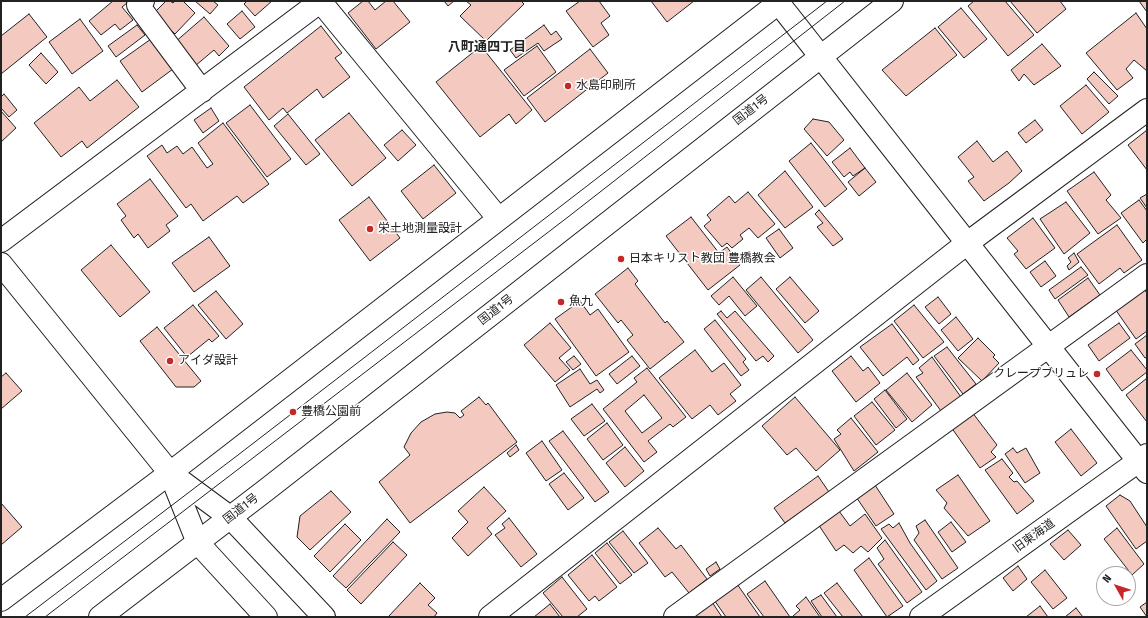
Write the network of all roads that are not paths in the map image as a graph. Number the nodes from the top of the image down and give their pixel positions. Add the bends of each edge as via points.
1 (143, 1) edge
2 (321, 1) edge
3 (892, 1) edge
4 (779, 2) edge
5 (821, 56) junction
6 (202, 92) junction
7 (1147, 110) edge
8 (498, 218) junction
9 (1, 241) edge
10 (966, 244) junction
11 (1, 264) edge
12 (1147, 275) edge
13 (1049, 347) junction
14 (1144, 462) edge
15 (170, 473) junction
16 (231, 518) junction
17 (198, 543) junction
18 (1, 600) edge
19 (100, 617) edge
20 (266, 617) edge
21 (324, 617) edge
22 (490, 617) edge
23 (675, 617) edge
24 (921, 617) edge

1 - 6 main road via 138,4
2 - 6 main road
2 - 8 main road
3 - 5 main road, 国道1号
4 - 5 main road
4 - 8 main road
5 - 10 main road
5 - 16 main road, 国道1号
6 - 9 main road
7 - 10 main road
8 - 15 main road
10 - 13 main road
10 - 22 main road
11 - 15 main road
12 - 13 main road
13 - 14 main road
13 - 23 main road
14 - 24 main road, 旧東海道
15 - 16 main road
15 - 17 main road
15 - 18 main road
16 - 17 main road, 国道1号
16 - 21 main road
17 - 19 main road, 国道1号
17 - 20 main road

